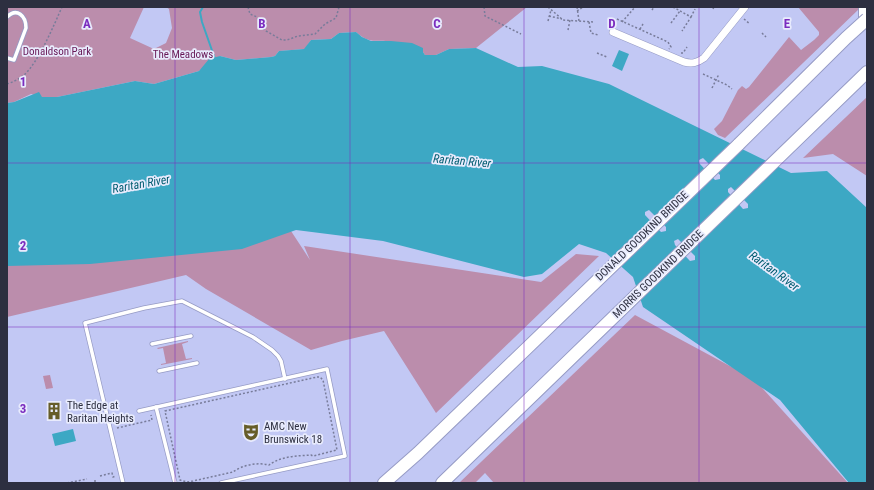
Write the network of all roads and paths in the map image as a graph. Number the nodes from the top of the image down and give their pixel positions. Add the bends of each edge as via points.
1 (20, 7) edge
2 (62, 7) edge
3 (248, 7) edge
4 (339, 7) edge
5 (484, 7) edge
6 (548, 7) edge
7 (577, 7) edge
8 (583, 7) edge
9 (635, 7) edge
10 (654, 7) edge
11 (673, 7) edge
12 (746, 7) edge
13 (865, 7) edge
14 (695, 9) dead end
15 (551, 10) junction
16 (652, 10) dead end
17 (577, 11) junction
18 (680, 11) junction
19 (18, 12) junction
20 (549, 16) junction
21 (7, 17) edge
22 (691, 17) junction
23 (867, 19) edge
24 (563, 20) junction
25 (570, 20) junction
26 (617, 20) dead end
27 (548, 21) dead end
28 (579, 21) junction
29 (589, 22) junction
30 (593, 22) dead end
31 (622, 22) junction
32 (867, 22) edge
33 (643, 23) dead end
34 (671, 23) dead end
35 (640, 29) junction
36 (568, 30) dead end
37 (682, 31) dead end
38 (613, 32) dead end
39 (762, 33) dead end
40 (521, 34) dead end
41 (598, 35) dead end
42 (663, 35) dead end
43 (766, 37) dead end
44 (660, 38) junction
45 (671, 47) junction
46 (687, 47) dead end
47 (669, 50) dead end
48 (674, 50) dead end
49 (678, 52) dead end
50 (596, 53) dead end
51 (607, 57) dead end
52 (7, 58) edge
53 (867, 72) edge
54 (703, 74) dead end
55 (719, 74) dead end
56 (716, 80) junction
57 (7, 84) edge
58 (712, 88) dead end
59 (732, 89) dead end
60 (191, 336) dead end
61 (152, 344) dead end
62 (198, 363) dead end
63 (159, 371) dead end
64 (285, 378) junction
65 (156, 407) junction
66 (138, 411) dead end
67 (151, 415) dead end
68 (117, 428) dead end
69 (268, 460) dead end
70 (269, 465) junction
71 (100, 476) dead end
72 (116, 476) dead end
73 (86, 479) dead end
74 (95, 480) dead end
75 (446, 480) edge
76 (67, 483) edge
77 (95, 483) edge
78 (123, 483) edge
79 (175, 483) edge
80 (221, 483) edge
81 (384, 483) edge

1 - 19 lane
2 - 57 path via 32,64 24,75
3 - 4 path via 250,14 257,17 261,27 282,40 315,34 336,18
5 - 40 path via 485,16
6 - 15 path
7 - 17 path
8 - 17 path
9 - 31 path
10 - 16 path
11 - 18 path
12 - 38 street via 704,58 692,64
13 - 32 highway
14 - 22 path
15 - 20 path
15 - 24 path
17 - 28 path
18 - 22 path
18 - 34 path
19 - 21 lane
19 - 52 lane via 25,18 26,28 14,60
20 - 24 path
20 - 27 path
22 - 37 path
23 - 81 highway, DONALD GOODKIND BRIDGE, bridge
24 - 25 path
25 - 28 path
25 - 36 path
26 - 31 path
28 - 29 path
29 - 30 path
29 - 41 path via 591,33
31 - 35 path
33 - 35 path
35 - 44 path
39 - 43 path
42 - 44 path
44 - 45 path
45 - 47 path
45 - 48 path
46 - 49 path via 683,53
50 - 51 path
53 - 75 highway, MORRIS GOODKIND BRIDGE
54 - 56 path
55 - 56 path
56 - 58 path
56 - 59 path
60 - 61 lane
62 - 63 lane
64 - 65 lane
64 - 78 lane via 281,361 272,350 253,337 182,301 85,323
64 - 80 lane via 327,369 345,456
65 - 66 lane
65 - 79 lane
67 - 68 path via 152,420
69 - 70 path
70 - 70 path via 263,463 238,468 233,472 187,482 180,480 165,411 320,377 337,450 313,456 292,456 275,460
71 - 72 path via 112,473 113,477
73 - 76 path
74 - 77 path

